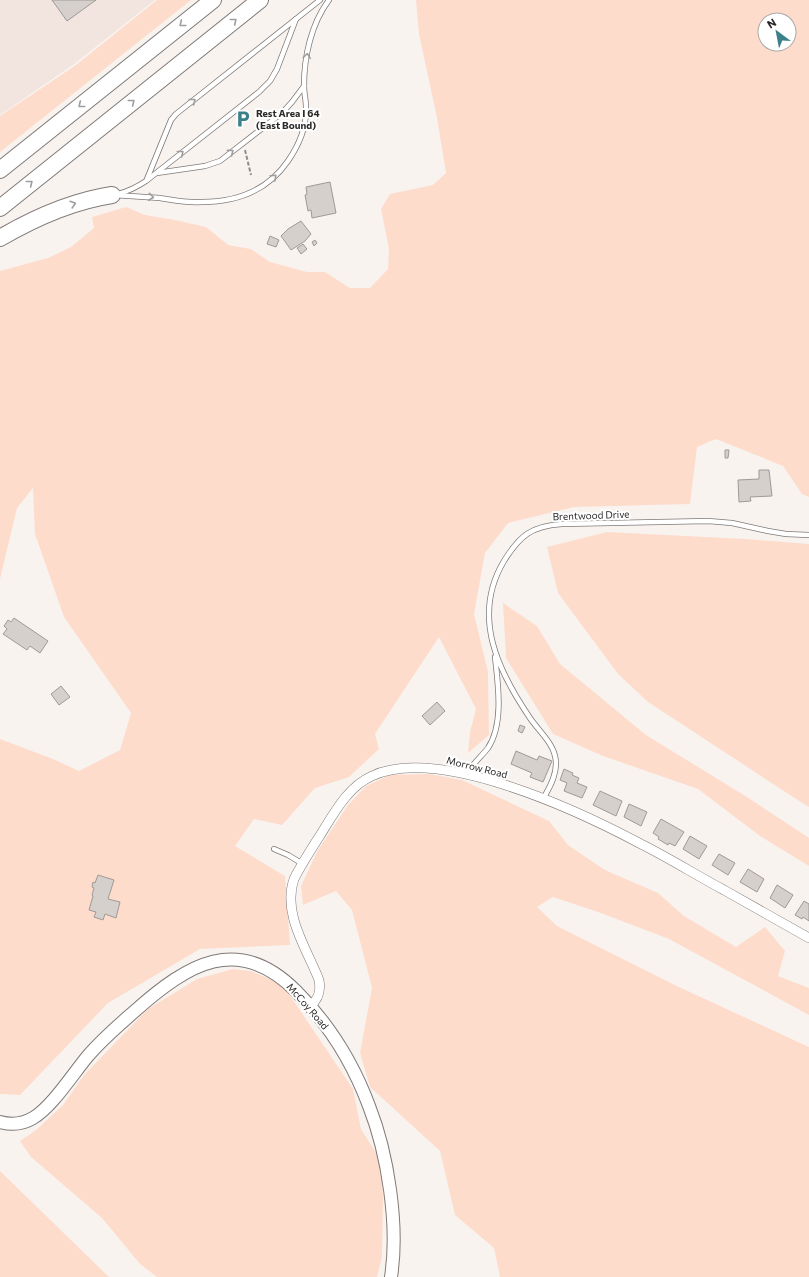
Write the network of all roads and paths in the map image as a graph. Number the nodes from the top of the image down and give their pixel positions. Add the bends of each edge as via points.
1 (213, 0) edge
2 (260, 0) edge
3 (320, 0) edge
4 (329, 0) edge
5 (296, 20) junction
6 (304, 86) junction
7 (245, 150) dead end
8 (0, 170) edge
9 (155, 174) junction
10 (251, 174) dead end
11 (146, 181) junction
12 (112, 195) junction
13 (0, 208) edge
14 (0, 238) edge
15 (809, 535) edge
16 (495, 654) junction
17 (467, 774) junction
18 (543, 799) junction
19 (274, 849) dead end
20 (303, 864) junction
21 (809, 938) edge
22 (310, 1006) junction
23 (0, 1122) edge
24 (391, 1277) edge

1 -> 8 highway
13 -> 2 highway
3 - 5 lane
6 -> 4 lane via 307,53 312,35
9 -> 5 lane via 270,81 278,69
11 -> 5 lane via 171,120 176,114
9 -> 6 lane via 220,161 282,113
12 -> 6 lane via 201,203 242,197 258,189 283,168 299,141 305,127
7 - 10 path
9 - 11 lane
11 - 12 lane via 137,187
14 -> 12 highway via 64,207
15 - 16 lane, Brentwood Drive via 786,534 708,521 562,524 540,527 516,543 495,580 489,615
16 - 17 lane via 499,702 497,723 488,747
16 - 18 lane, Brentwood Drive via 522,707 556,757 555,773
17 - 18 street, Morrow Road
17 - 20 street, Morrow Road via 418,768 384,771 371,776 340,803
18 - 21 street, Morrow Road via 641,844
19 - 20 lane
20 - 22 street, Morrow Road via 290,889 290,901 297,929 319,980 320,993
22 - 23 street, McCoy Road via 278,974 266,967 226,959 201,965 171,982 115,1028 88,1055 42,1112 24,1122
22 - 24 street, McCoy Road via 352,1066 377,1128 393,1218

